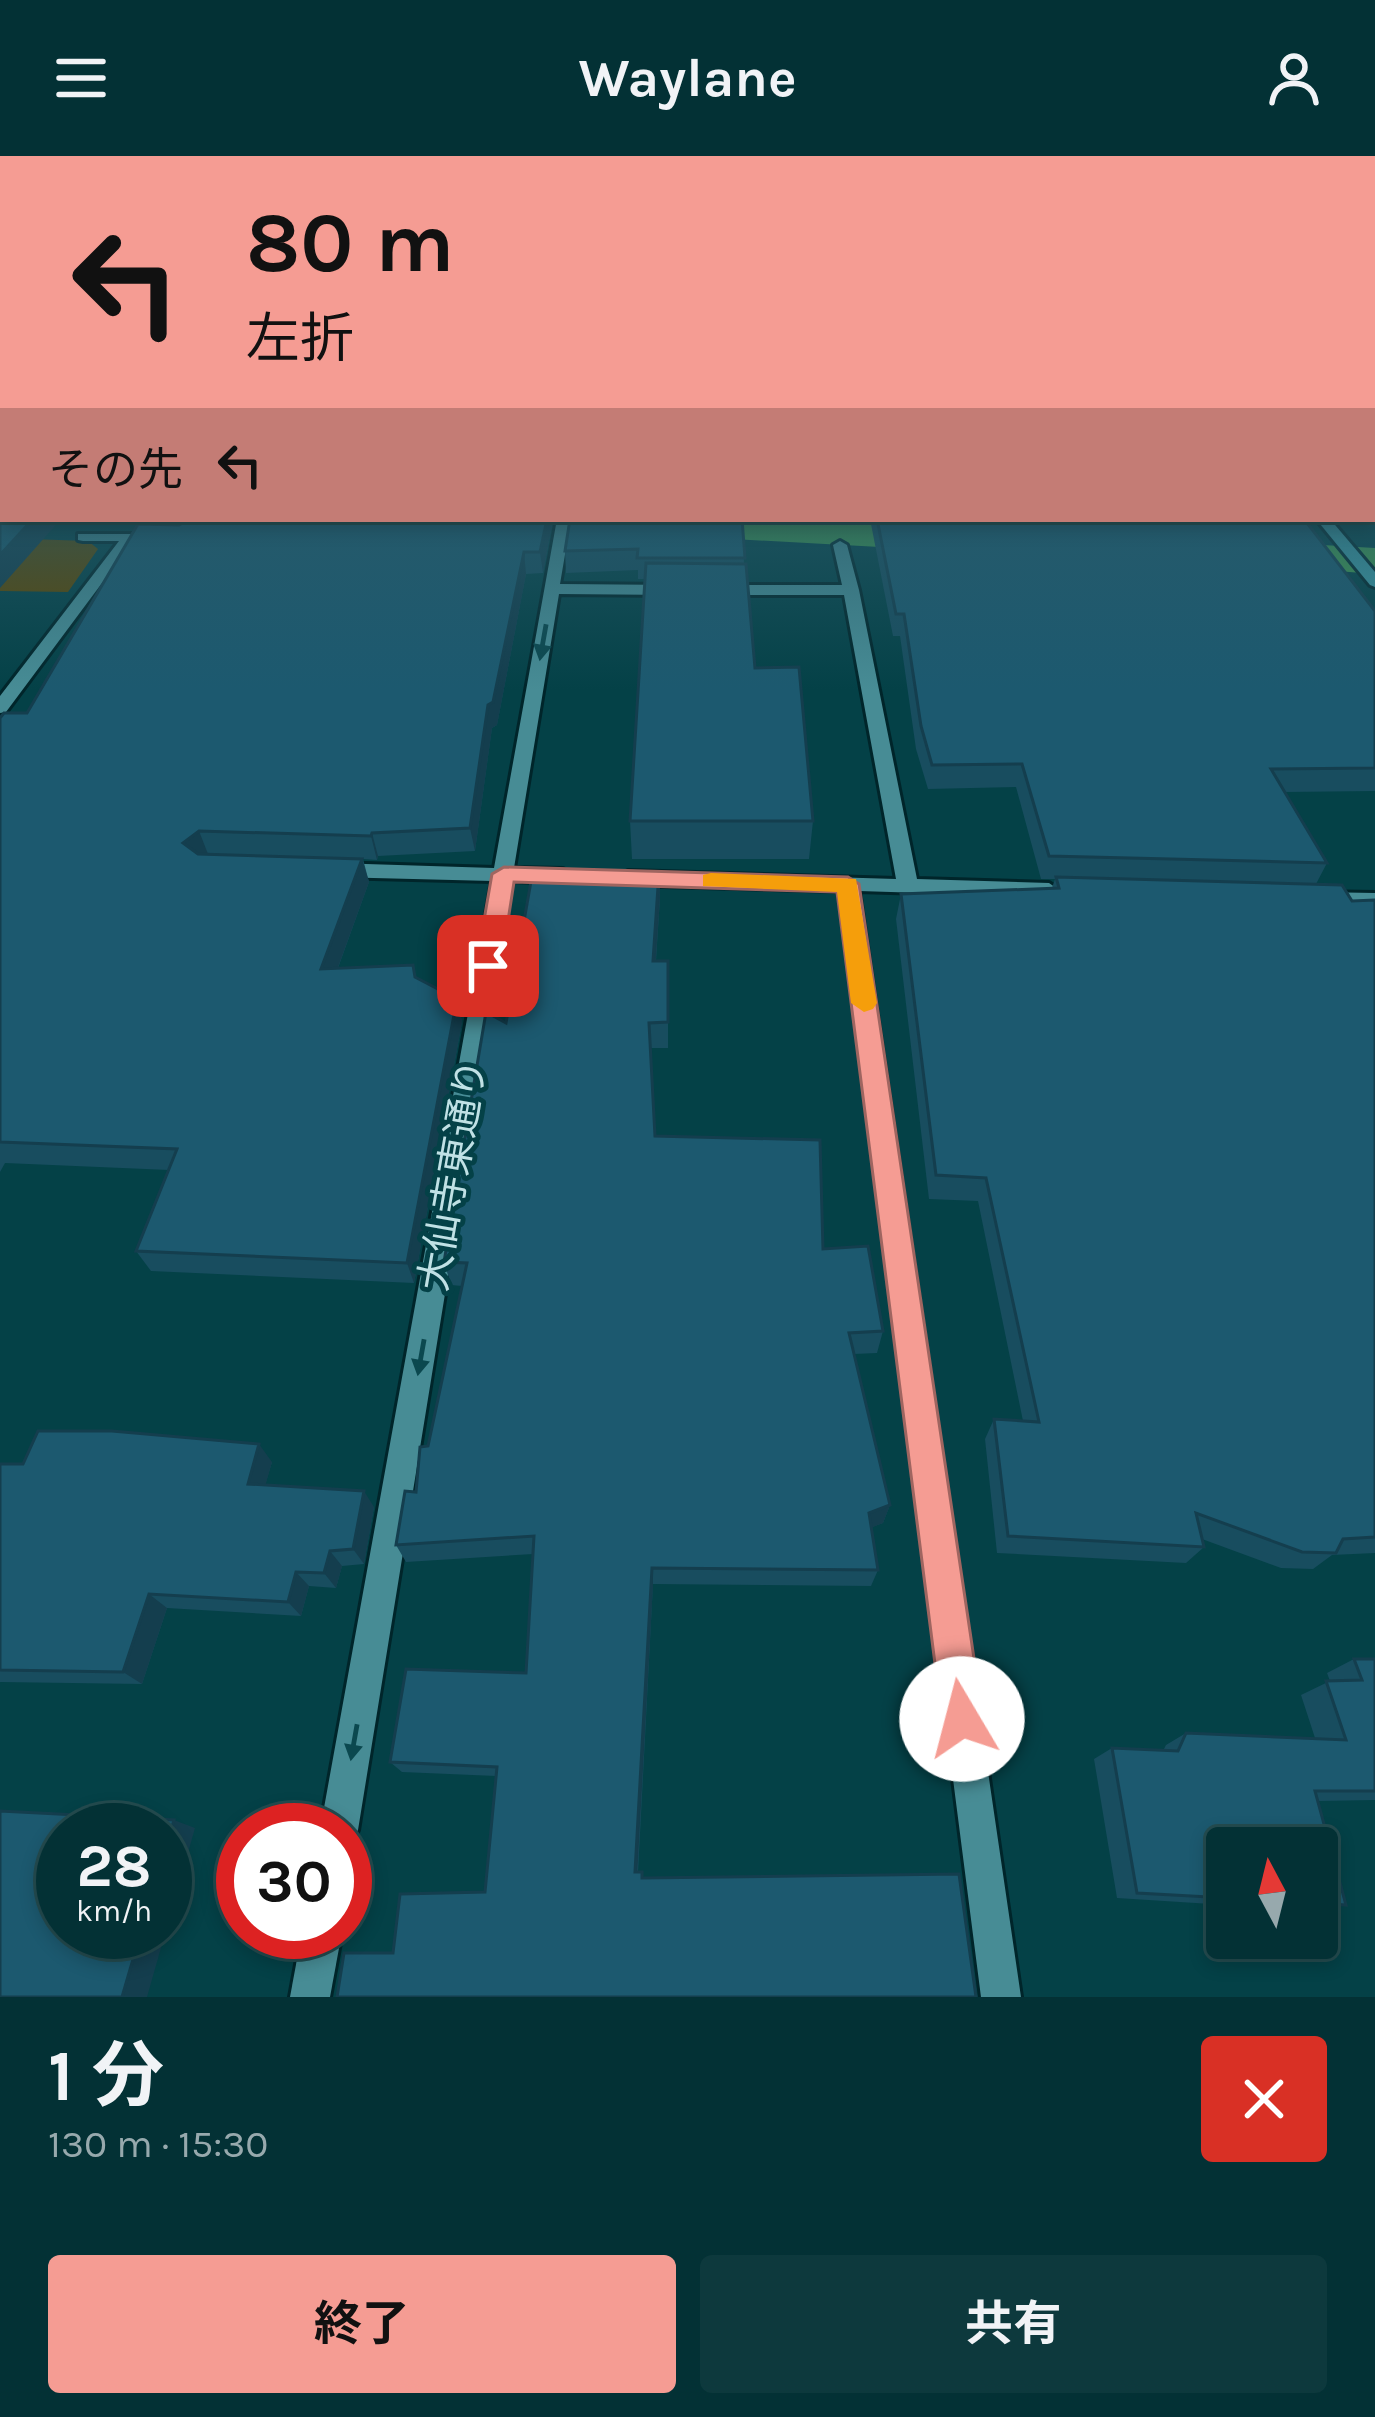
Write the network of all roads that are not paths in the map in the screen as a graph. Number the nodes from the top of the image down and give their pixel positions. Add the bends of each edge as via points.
1 (215, 522) edge
2 (1326, 522) edge
3 (564, 523) edge
4 (130, 536) junction
5 (83, 537) dead end
6 (840, 545) dead end
7 (1375, 582) edge
8 (552, 589) junction
9 (851, 590) junction
10 (0, 708) edge
11 (322, 869) edge
12 (504, 874) junction
13 (848, 884) junction
14 (908, 886) junction
15 (1062, 891) edge
16 (1287, 898) edge
17 (1375, 900) edge
18 (344, 1803) edge
19 (317, 1959) edge
20 (310, 1997) edge
21 (1000, 1997) edge

1 - 4 street via 184,538
2 - 7 main road
3 - 8 street, 大仙寺東通り
4 - 5 street
4 - 10 street
6 - 9 street
8 - 9 street
8 -> 12 street, 大仙寺東通り
9 - 14 street
11 - 12 street
12 - 13 street
12 -> 18 street, 大仙寺東通り
13 - 14 street
13 - 21 street
14 - 15 street
16 - 17 street
19 - 20 street

